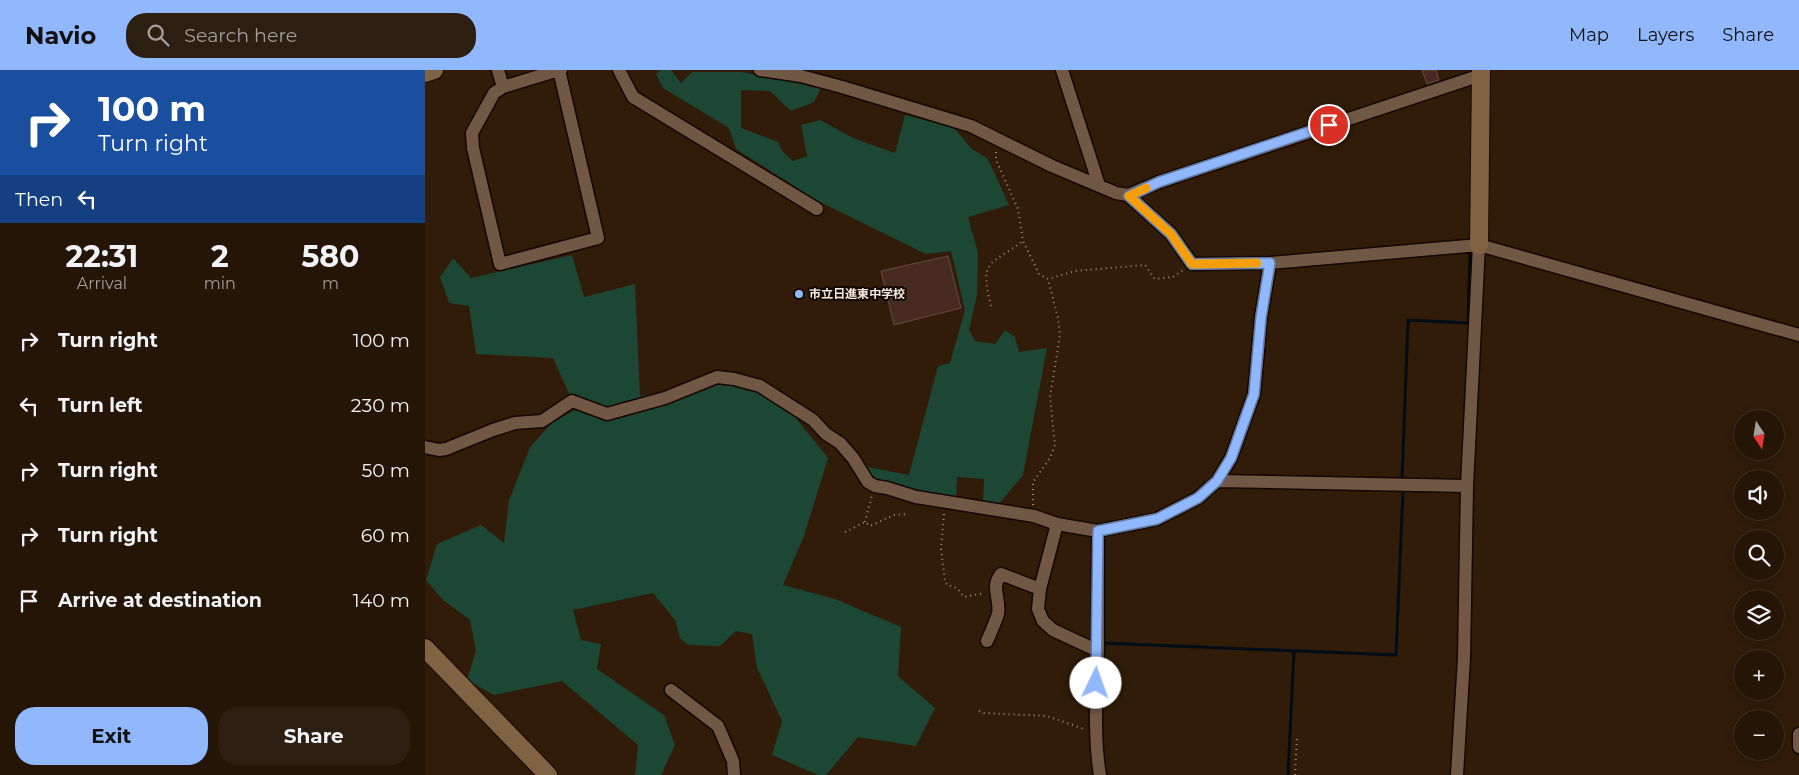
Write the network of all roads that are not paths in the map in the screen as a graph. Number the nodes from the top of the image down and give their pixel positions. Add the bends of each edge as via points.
1 (434, 70) edge
2 (498, 70) edge
3 (560, 70) edge
4 (619, 70) edge
5 (760, 70) edge
6 (1061, 70) edge
7 (1481, 72) edge
8 (425, 73) edge
9 (503, 87) junction
10 (1099, 185) junction
11 (1129, 196) junction
12 (817, 208) dead end
13 (1479, 245) junction
14 (1270, 263) junction
15 (1796, 332) edge
16 (425, 447) edge
17 (1217, 481) junction
18 (1467, 486) junction
19 (1057, 524) junction
20 (1098, 531) junction
21 (1040, 589) junction
22 (987, 641) dead end
23 (425, 648) edge
24 (1098, 651) junction
25 (671, 690) dead end
26 (1799, 734) edge
27 (1799, 747) edge
28 (548, 775) edge
29 (734, 775) edge
30 (1100, 775) edge
31 (1457, 775) edge

1 - 8 street
2 - 9 street
3 - 9 street
3 - 9 street via 599,238 500,264 472,133 495,93
4 - 12 street via 633,96
5 - 10 street via 801,76 971,126
6 - 10 street
7 - 11 street via 1159,182
7 - 13 street
10 - 11 street
11 - 14 street via 1171,234 1192,264
13 - 14 street
13 - 15 street
13 - 18 street
14 - 17 street via 1254,394 1231,458
16 - 19 street via 446,449 515,423 542,420 572,401 607,414 665,398 717,377 734,379 760,386 803,413 840,443 867,482 875,486 917,497 1033,516
17 - 18 street
17 - 20 street via 1198,498 1157,519
18 - 31 street via 1464,658
19 - 20 street
19 - 21 street
20 - 24 street
21 - 22 street via 1001,574 995,592 999,612
21 - 24 street via 1038,609 1043,621 1053,630
23 - 28 street
24 - 30 street via 1095,729
25 - 29 street via 718,726 733,761
26 - 27 street

